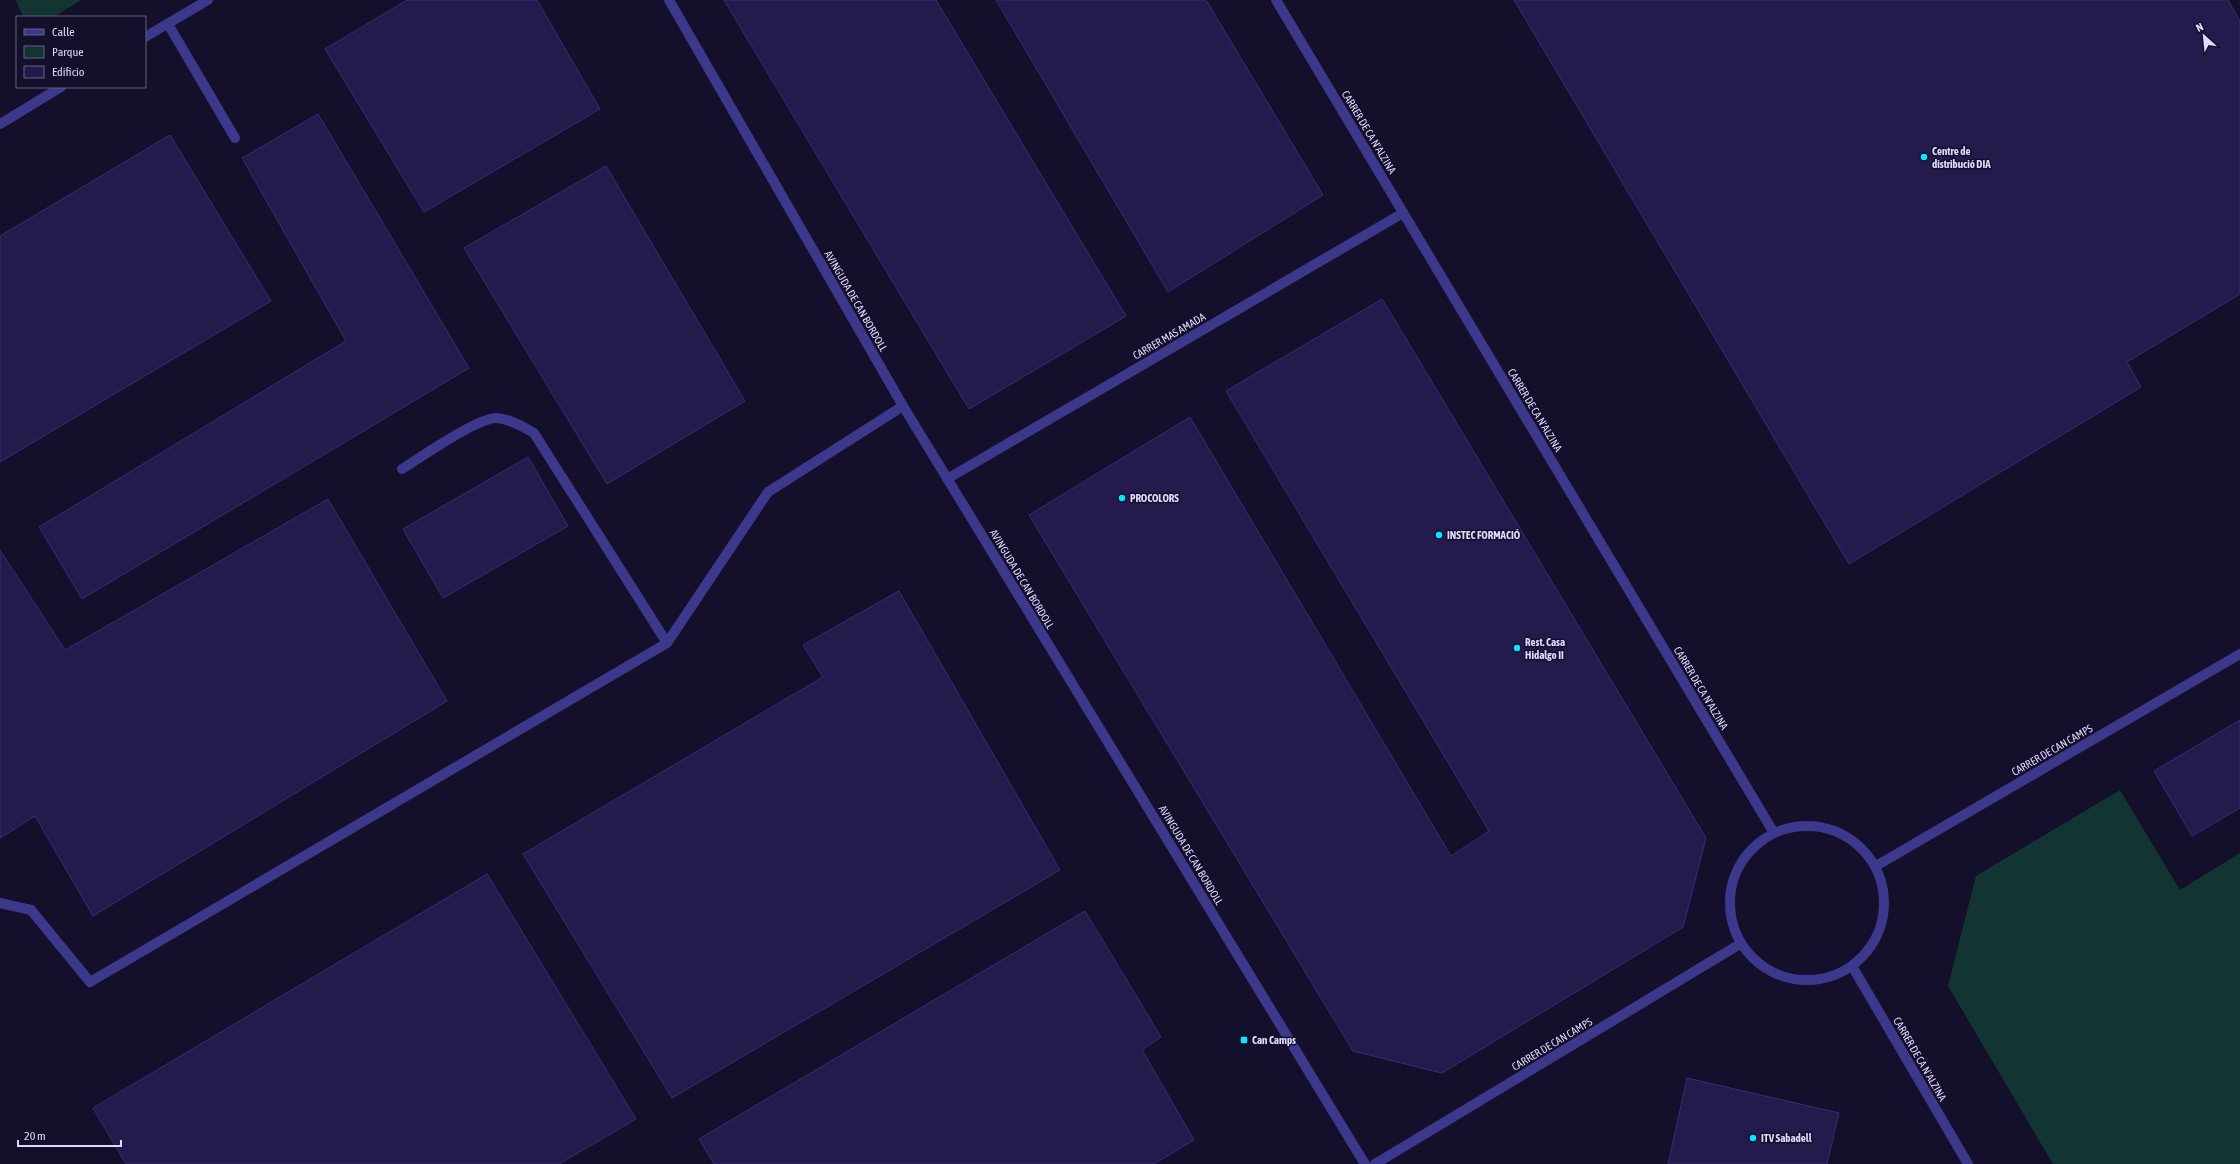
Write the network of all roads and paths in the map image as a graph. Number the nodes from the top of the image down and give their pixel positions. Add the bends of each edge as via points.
1 (208, 0) edge
2 (670, 0) edge
3 (1276, 0) edge
4 (168, 24) junction
5 (146, 36) edge
6 (59, 88) edge
7 (0, 124) edge
8 (235, 138) dead end
9 (1403, 213) junction
10 (903, 406) junction
11 (402, 469) dead end
12 (947, 479) junction
13 (667, 643) junction
14 (2240, 654) edge
15 (1774, 833) junction
16 (1876, 866) junction
17 (0, 903) edge
18 (1740, 944) junction
19 (1852, 966) junction
20 (1365, 1164) edge
21 (1375, 1164) edge
22 (1968, 1164) edge

1 - 4 street
2 - 10 street, AVINGUDA DE CAN BORDOLL
3 - 9 street, CARRER DE CA N'ALZINA
4 - 5 street
4 - 8 street
6 - 7 street
9 - 12 street, CARRER MAS AMADA
9 - 15 street, CARRER DE CA N'ALZINA
10 - 12 street, AVINGUDA DE CAN BORDOLL
10 - 13 street via 768,492
11 - 13 street via 468,428 496,418 517,424 534,433
12 - 20 street, AVINGUDA DE CAN BORDOLL
13 - 17 street via 90,982 31,910
14 - 16 street, CARRER DE CAN CAMPS
15 - 16 street via 1796,826 1820,826 1842,834 1861,847
15 - 18 street via 1752,848 1737,869 1729,894 1730,920
16 - 19 street via 1883,887 1884,909 1879,931 1868,951
18 - 19 street via 1757,963 1779,976 1804,981 1830,978
18 - 21 street, CARRER DE CAN CAMPS
19 - 22 street, CARRER DE CA N'ALZINA

